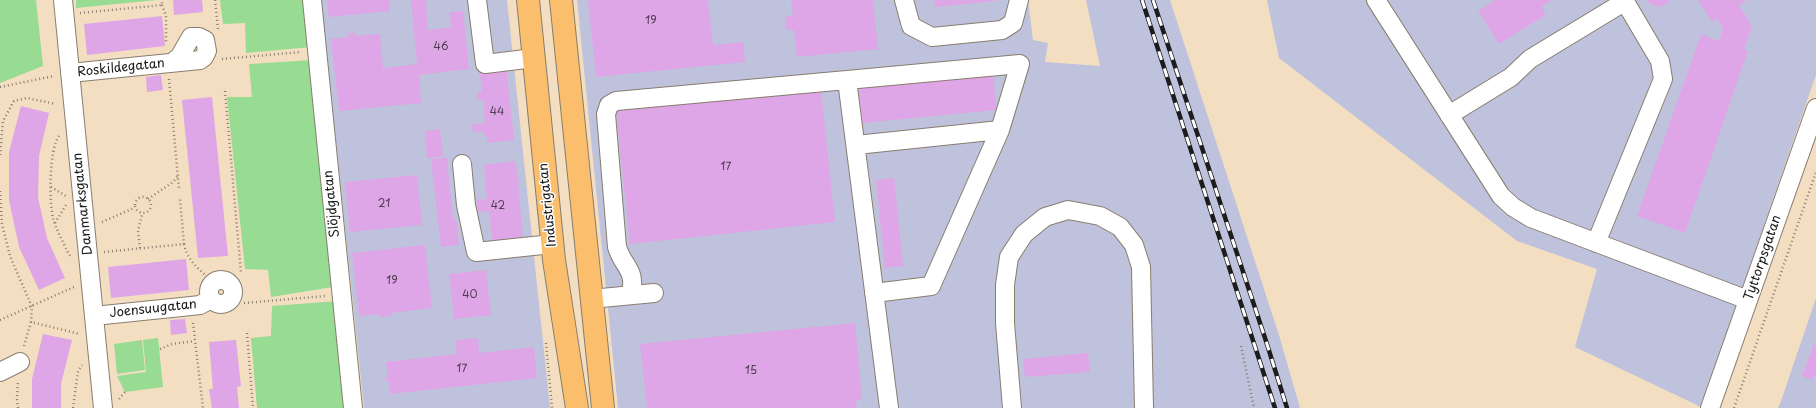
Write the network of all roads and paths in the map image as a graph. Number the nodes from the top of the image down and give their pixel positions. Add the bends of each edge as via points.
1 (162, 0) edge
2 (215, 0) edge
3 (312, 0) edge
4 (477, 0) edge
5 (528, 0) edge
6 (561, 0) edge
7 (904, 0) edge
8 (1019, 0) edge
9 (1376, 0) edge
10 (1624, 1) edge
11 (162, 5) junction
12 (63, 7) edge
13 (218, 28) dead end
14 (317, 51) junction
15 (534, 58) junction
16 (222, 60) dead end
17 (170, 63) junction
18 (70, 73) junction
19 (847, 80) junction
20 (0, 87) edge
21 (224, 91) dead end
22 (1816, 108) edge
23 (74, 111) junction
24 (1449, 115) junction
25 (1000, 130) junction
26 (856, 145) junction
27 (0, 155) edge
28 (462, 164) dead end
29 (1816, 172) edge
30 (178, 176) junction
31 (51, 187) junction
32 (179, 189) dead end
33 (0, 191) edge
34 (71, 199) dead end
35 (148, 199) junction
36 (180, 199) dead end
37 (134, 208) junction
38 (142, 214) junction
39 (85, 230) junction
40 (1596, 243) junction
41 (184, 244) junction
42 (552, 244) junction
43 (140, 248) junction
44 (80, 256) junction
45 (241, 273) dead end
46 (90, 279) junction
47 (212, 291) joint
48 (654, 293) dead end
49 (874, 293) junction
50 (341, 294) junction
51 (631, 295) junction
52 (591, 299) junction
53 (1748, 300) junction
54 (244, 303) dead end
55 (191, 306) junction
56 (32, 307) junction
57 (94, 316) junction
58 (0, 320) edge
59 (32, 322) junction
60 (247, 333) dead end
61 (96, 341) junction
62 (195, 341) junction
63 (1241, 346) dead end
64 (160, 349) dead end
65 (20, 362) junction
66 (0, 372) edge
67 (18, 408) edge
68 (73, 408) edge
69 (102, 408) edge
70 (203, 408) edge
71 (253, 408) edge
72 (353, 408) edge
73 (577, 408) edge
74 (603, 408) edge
75 (889, 408) edge
76 (1012, 408) edge
77 (1144, 408) edge
78 (1254, 408) edge
79 (1711, 408) edge
80 (1734, 408) edge

1 - 11 path
2 - 13 path
3 - 14 street, Slöjdgatan
4 - 15 street via 485,64
5 - 15 main road, Industrigatan
6 - 52 main road
7 - 8 street via 911,26 932,37 1002,30 1013,23
9 - 24 street
10 - 24 street via 1530,59 1511,77
10 - 40 street via 1660,61 1663,79
11 - 12 path
11 - 17 path via 166,16
12 - 18 street, Danmarksgatan
14 - 16 path
14 - 50 street, Slöjdgatan
15 - 42 main road, Industrigatan
17 - 18 street, Roskildegatan
17 - 30 path
18 - 20 path
18 - 23 street, Danmarksgatan
19 - 25 street via 1020,64
19 - 26 street
19 - 51 street via 616,101 609,105 606,114 617,247 620,257 633,277
21 - 45 path
22 - 53 street, Tyttorpsgatan
23 - 27 path via 26,98 14,101 3,122
23 - 31 path via 55,141
23 - 39 street, Danmarksgatan
24 - 40 street via 1501,196 1513,207 1531,218
25 - 26 street
25 - 49 street via 931,286
26 - 49 street
28 - 42 street via 466,205 476,252
29 - 80 path
30 - 32 path
30 - 35 path
31 - 34 path
31 - 44 path via 53,218 68,253
33 - 56 path via 2,224 10,256
35 - 37 path via 136,199
35 - 38 path via 151,207
36 - 41 path
37 - 38 path
37 - 39 path
38 - 43 path via 138,232
39 - 44 street, Danmarksgatan
40 - 53 street
41 - 43 path
41 - 47 path via 186,253
42 - 73 main road, Industrigatan
43 - 44 path
44 - 46 street, Danmarksgatan
46 - 56 path
46 - 57 street, Danmarksgatan
47 - 55 street, Joensuugatan via 200,305
48 - 51 street
49 - 75 street
50 - 54 path
50 - 72 street, Slöjdgatan
51 - 52 street
52 - 74 main road
53 - 79 street, Tyttorpsgatan
55 - 57 street, Joensuugatan
55 - 62 path
56 - 58 path
56 - 59 path
57 - 61 street, Danmarksgatan
59 - 61 path
59 - 65 path
60 - 71 path
61 - 68 path via 78,371
61 - 69 street, Danmarksgatan
62 - 64 path via 172,344
62 - 70 path
63 - 78 path
65 - 66 street
65 - 67 path
76 - 77 street via 1005,324 1005,285 1009,257 1024,234 1045,217 1068,210 1100,216 1120,227 1134,245 1140,267

